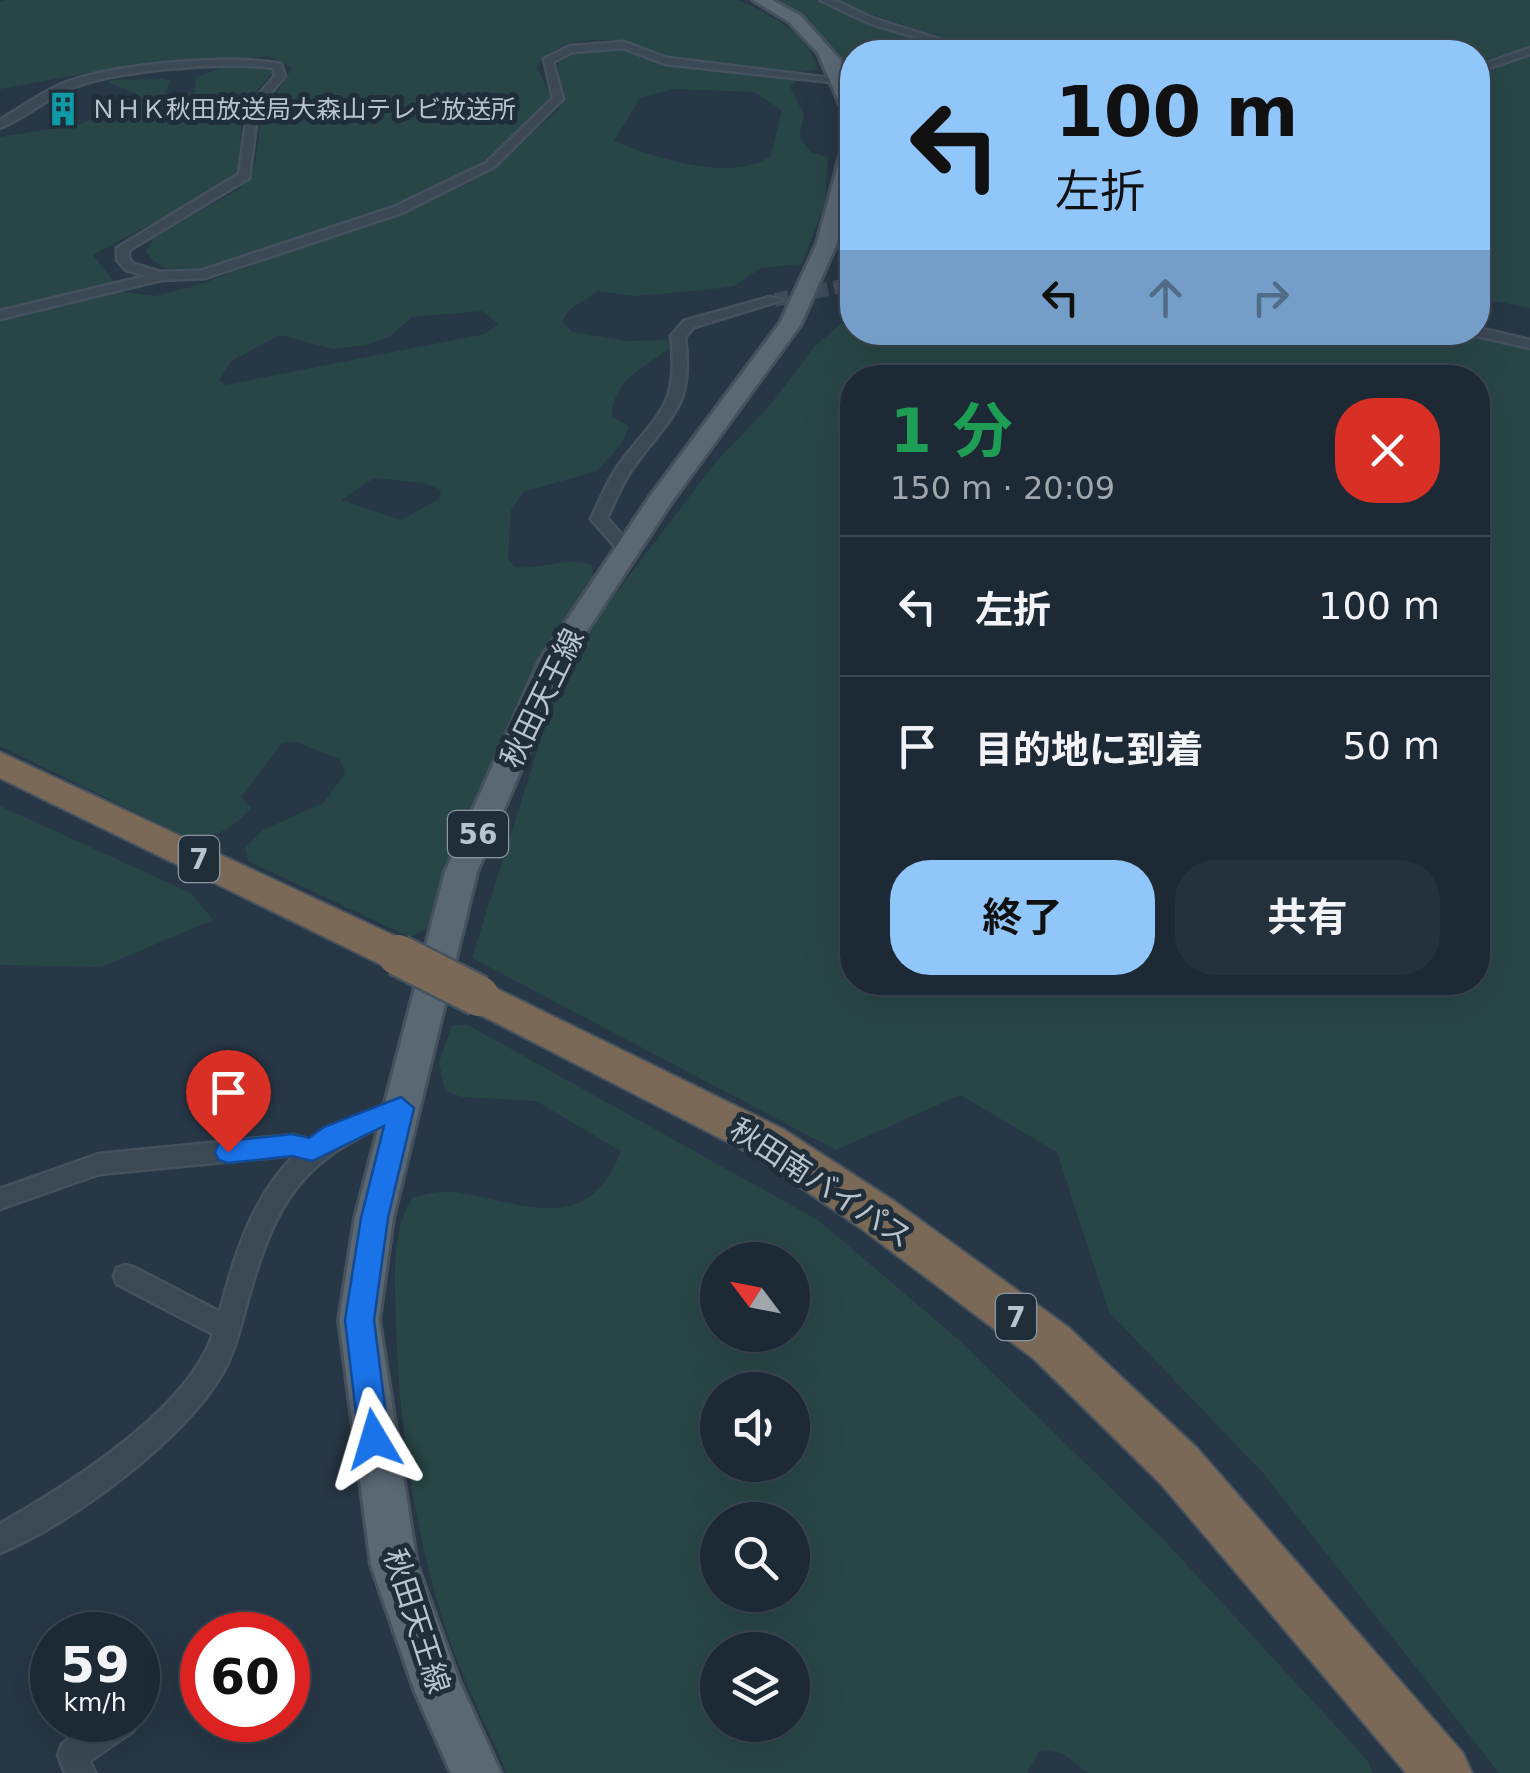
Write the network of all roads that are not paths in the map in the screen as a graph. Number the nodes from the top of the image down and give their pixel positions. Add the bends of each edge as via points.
1 (760, 0) edge
2 (825, 0) edge
3 (935, 40) edge
4 (1530, 51) edge
5 (1490, 65) edge
6 (840, 78) edge
7 (840, 80) edge
8 (0, 125) edge
9 (840, 192) edge
10 (158, 276) junction
11 (774, 300) tunnel mouth
12 (0, 315) edge
13 (1490, 335) edge
14 (1530, 344) edge
15 (626, 549) junction
16 (0, 764) edge
17 (401, 1108) junction
18 (312, 1150) junction
19 (0, 1199) edge
20 (126, 1276) dead end
21 (226, 1328) junction
22 (0, 1539) edge
23 (91, 1742) edge
24 (80, 1773) edge
25 (476, 1773) edge
26 (1444, 1773) edge

1 - 6 main road, 秋田天王線 / 56 via 795,20
2 - 3 street
4 - 5 street
7 - 10 street via 664,61 624,45 570,49 548,61 558,100 490,166 465,180 398,210 214,272
8 - 10 street via 94,78 248,62 280,69 253,107 245,176 123,248 126,264
9 - 15 main road, 秋田天王線 / 56 via 827,242 790,324
10 - 12 street
11 - 15 street via 690,324 678,336 684,375 677,403 621,472 599,519
13 - 14 street
15 - 17 main road, 秋田天王線 / 56 via 554,660 461,872
16 - 26 highway, 秋田南バイパス / 7, bridge via 398,954 768,1142 878,1215 1051,1343 1180,1466
17 - 18 street
17 - 25 main road, 秋田天王線 / 56 via 374,1218 359,1320 394,1564 438,1692
18 - 19 street via 292,1145 99,1164
18 - 21 street via 255,1231
20 - 21 street
21 - 22 street via 213,1366 171,1421
23 - 24 street via 73,1755

